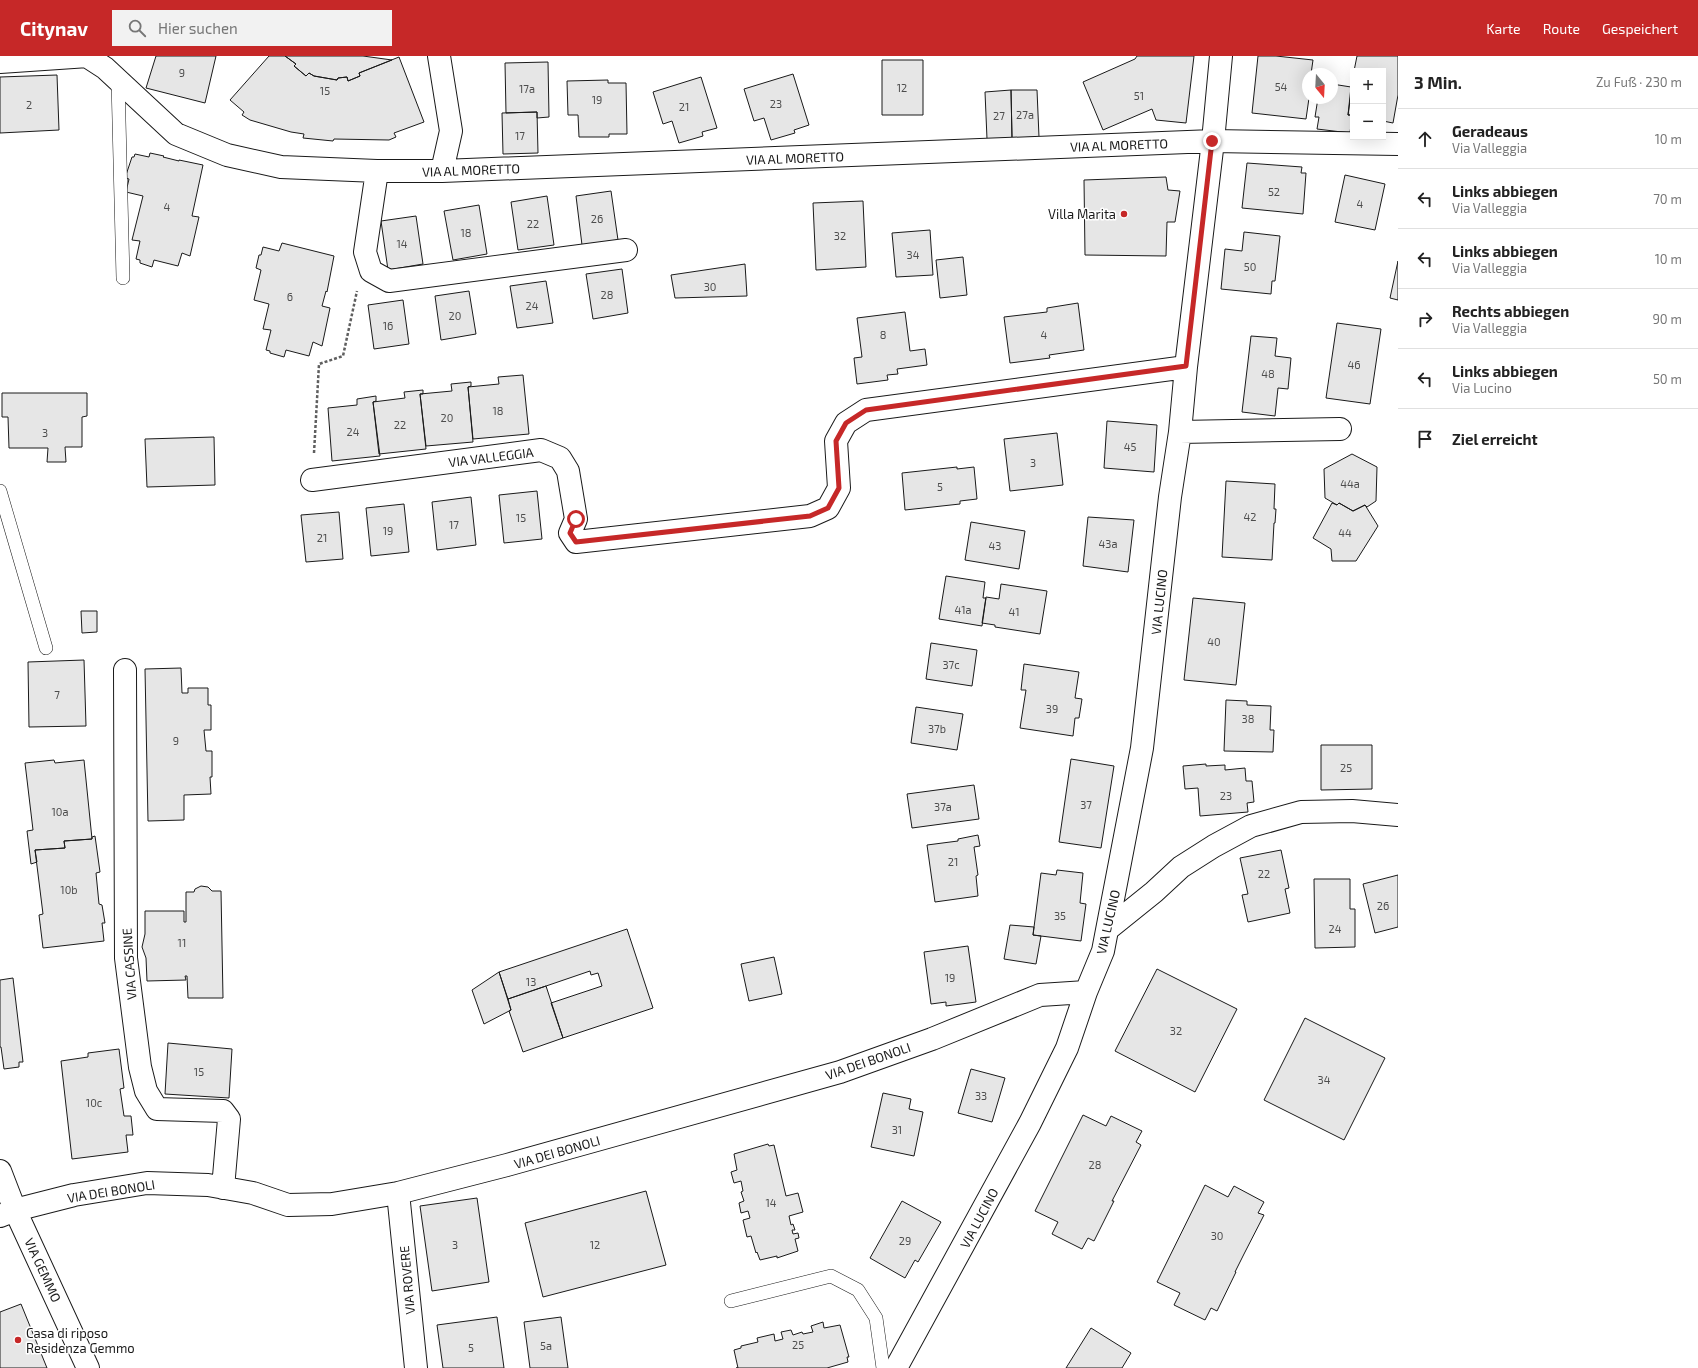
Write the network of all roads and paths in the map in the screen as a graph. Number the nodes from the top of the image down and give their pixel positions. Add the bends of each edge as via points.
1 (88, 56) edge
2 (438, 56) edge
3 (1221, 56) edge
4 (0, 62) edge
5 (118, 81) junction
6 (1212, 141) junction
7 (1398, 144) edge
8 (377, 171) junction
9 (442, 171) junction
10 (626, 250) dead end
11 (365, 252) junction
12 (122, 278) dead end
13 (1186, 366) junction
14 (1340, 429) dead end
15 (1180, 432) junction
16 (312, 480) joint
17 (0, 491) edge
18 (46, 648) dead end
19 (125, 670) dead end
20 (1398, 815) edge
21 (1108, 929) junction
22 (1086, 992) junction
23 (0, 1170) edge
24 (223, 1188) junction
25 (398, 1192) junction
26 (7, 1213) edge
27 (731, 1301) dead end
28 (88, 1368) edge
29 (416, 1368) edge
30 (883, 1368) edge
31 (896, 1368) edge

1 - 4 street, VIA AL MORETTO
1 - 5 street, VIA AL MORETTO
2 - 9 street via 451,131
3 - 6 street, VIA LUCINO
5 - 8 street, VIA AL MORETTO via 176,134 227,155 281,167
5 - 12 lane
6 - 7 street, VIA AL MORETTO
6 - 9 street, VIA AL MORETTO
6 - 13 street, VIA LUCINO
8 - 9 street, VIA AL MORETTO
8 - 11 street
10 - 11 street via 389,281 371,272
11 - 16 path via 343,356 319,364
13 - 15 street, VIA LUCINO
13 - 16 street, VIA VALLEGGIA via 866,410 846,423 836,441 839,488 828,508 810,516 576,542 570,533 576,519 568,471 560,458 541,450
14 - 15 street
15 - 21 street, VIA LUCINO via 1170,497 1142,748
17 - 18 lane
19 - 24 street, VIA CASSINE via 126,958 140,1067 146,1091 157,1109 222,1111 229,1119
20 - 21 street via 1352,811 1301,812 1250,826 1181,867
21 - 22 street, VIA LUCINO
22 - 25 street, VIA DEI BONOLI via 1040,995 932,1040 840,1072 507,1166
22 - 31 street, VIA LUCINO via 1066,1048 1030,1123
23 - 26 street, VIA GEMMO
24 - 25 street, VIA DEI BONOLI via 253,1193 288,1205 332,1204
24 - 26 street, VIA DEI BONOLI via 208,1185 147,1183 74,1195
25 - 29 street, VIA ROVERE
26 - 28 street, VIA GEMMO
27 - 30 lane via 831,1276 858,1290 876,1318

